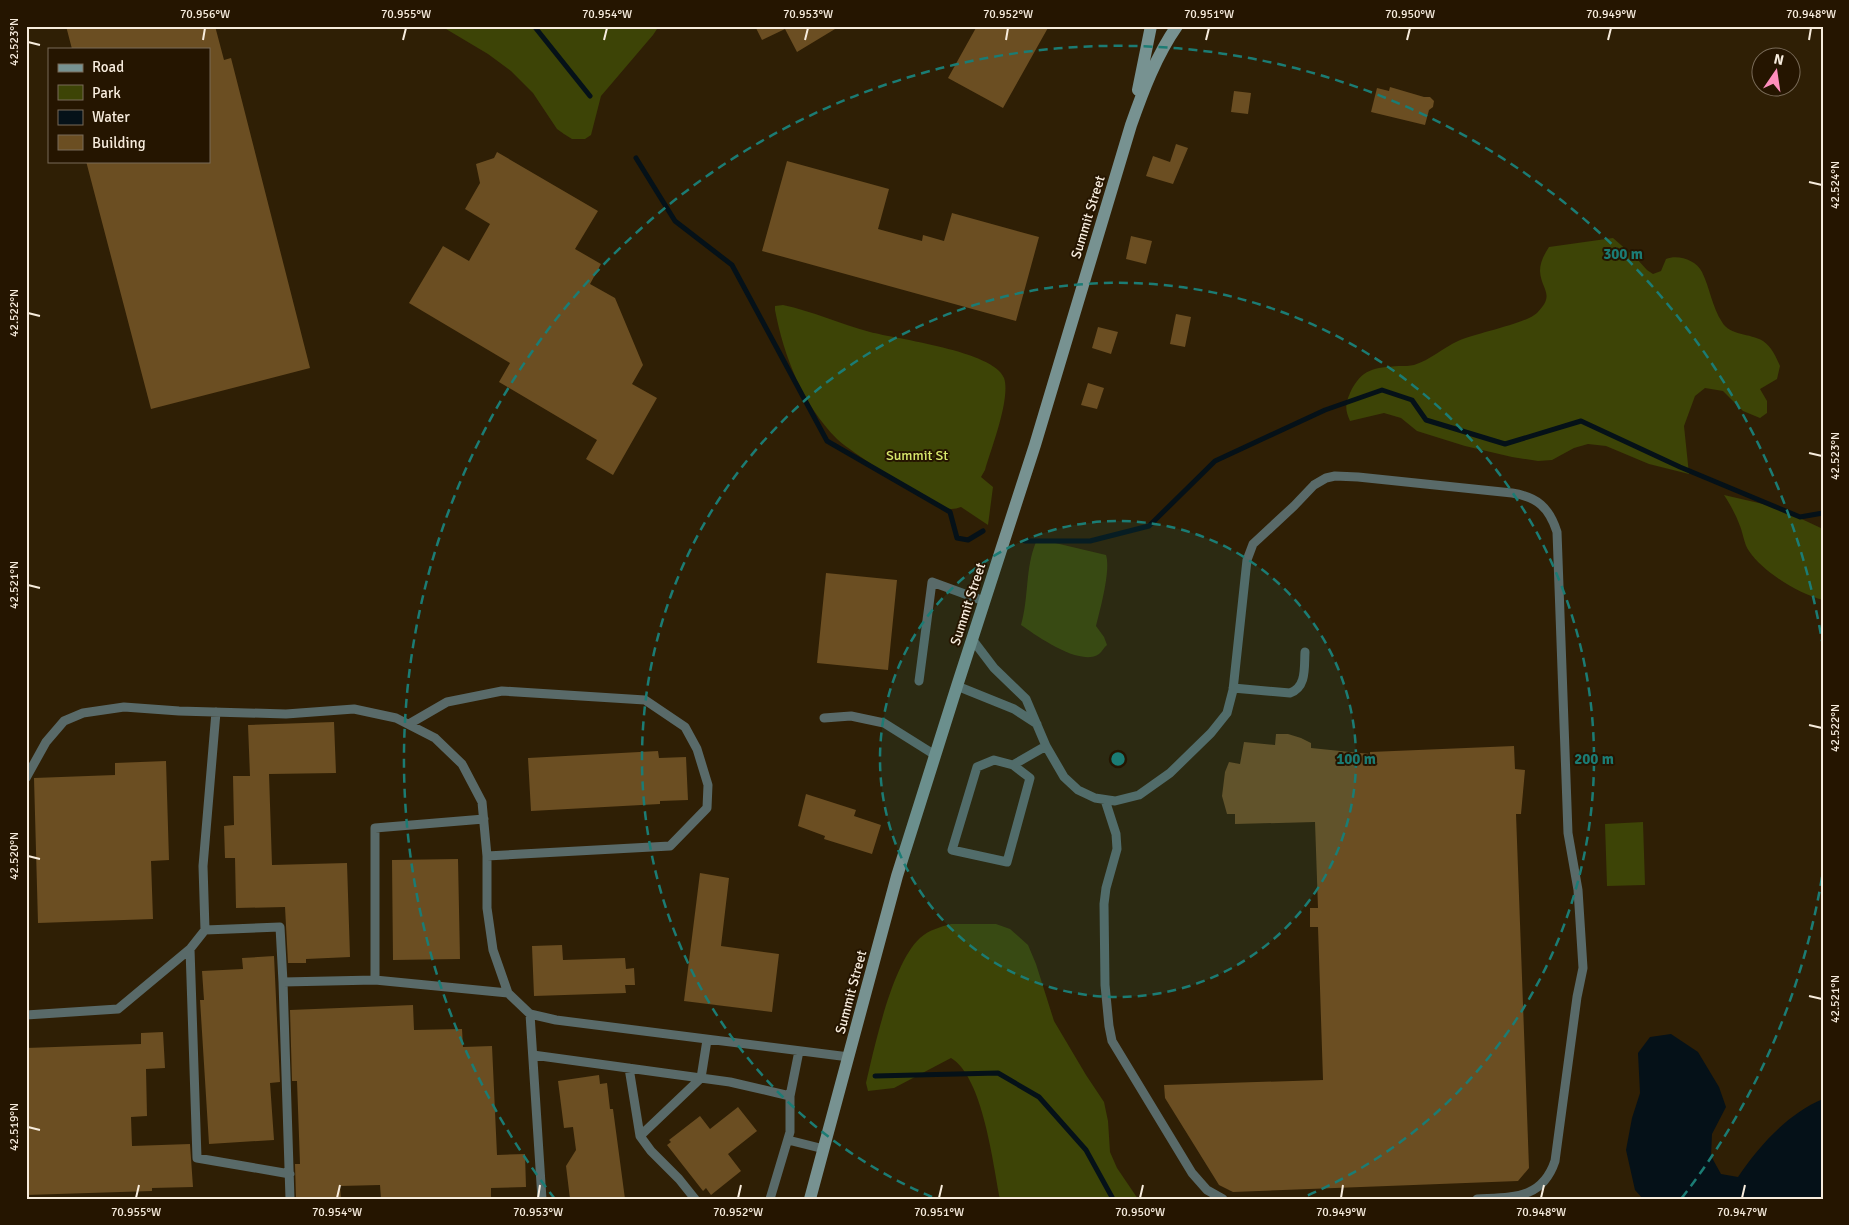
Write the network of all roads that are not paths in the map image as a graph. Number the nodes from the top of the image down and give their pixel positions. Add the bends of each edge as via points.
1 (1151, 26) edge
2 (1177, 26) edge
3 (1131, 125) junction
4 (984, 601) junction
5 (972, 639) junction
6 (1305, 652) dead end
7 (919, 681) dead end
8 (956, 686) junction
9 (1234, 688) junction
10 (216, 712) junction
11 (824, 718) dead end
12 (409, 724) junction
13 (1038, 724) junction
14 (1046, 746) junction
15 (935, 755) junction
16 (1013, 764) junction
17 (26, 778) edge
18 (1104, 800) junction
19 (484, 819) junction
20 (487, 856) junction
21 (205, 930) junction
22 (190, 949) junction
23 (375, 980) junction
24 (283, 982) junction
25 (508, 993) junction
26 (530, 1014) junction
27 (26, 1015) edge
28 (707, 1040) junction
29 (799, 1051) junction
30 (533, 1055) junction
31 (849, 1057) junction
32 (629, 1068) junction
33 (702, 1078) junction
34 (790, 1096) junction
35 (640, 1136) junction
36 (788, 1140) junction
37 (824, 1150) junction
38 (290, 1174) junction
39 (290, 1199) edge
40 (542, 1199) edge
41 (695, 1199) edge
42 (770, 1199) edge
43 (810, 1199) edge
44 (1223, 1199) edge
45 (1477, 1199) edge

1 - 3 main road
2 - 3 main road, Summit Street via 1153,70
3 - 4 main road, Summit Street via 1035,446
4 - 5 main road, Summit Street
4 - 7 lane via 932,582
5 - 8 main road, Summit Street
5 - 13 lane via 994,668 1026,699
6 - 9 lane via 1303,681 1294,691
8 - 13 lane via 1014,709
8 - 15 main road, Summit Street
9 - 18 lane via 1227,713 1211,734 1170,773 1139,795 1115,801
9 - 45 lane via 1247,560 1253,544 1314,485 1326,478 1358,477 1527,495 1542,505 1553,519 1557,532 1568,833 1578,890 1583,968 1551,1174 1536,1190 1516,1197
10 - 12 lane via 286,714 354,709
10 - 17 lane via 124,707 83,713 64,721 46,742
10 - 21 lane via 203,866
11 - 15 lane via 851,716 884,723
12 - 19 lane via 435,738 462,764 482,802
12 - 20 lane via 447,702 502,690 645,700 685,727 697,749 708,785 707,808 670,846
13 - 14 lane
14 - 16 lane
14 - 18 lane via 1064,776 1078,790
15 - 31 main road, Summit Street
16 - 16 lane via 994,760 977,767 952,850 1007,862 1030,778
18 - 44 lane via 1116,834 1117,849 1104,904 1105,985 1112,1041 1192,1173 1207,1190
19 - 20 lane
19 - 23 lane via 375,828
20 - 25 lane via 487,908 493,950
21 - 22 lane
21 - 24 lane via 280,927
22 - 27 lane via 118,1009
22 - 38 lane via 198,1158
23 - 24 lane
23 - 25 lane
24 - 38 lane
25 - 26 lane
26 - 28 lane
26 - 30 lane
28 - 29 lane
28 - 33 lane
29 - 31 lane
29 - 34 lane
30 - 32 lane
30 - 40 lane
31 - 37 main road, Summit Street
32 - 33 lane
32 - 35 lane
33 - 34 lane
33 - 35 lane
34 - 36 lane
35 - 41 lane
36 - 37 lane
36 - 42 lane
37 - 43 main road, Summit Street
38 - 39 lane

